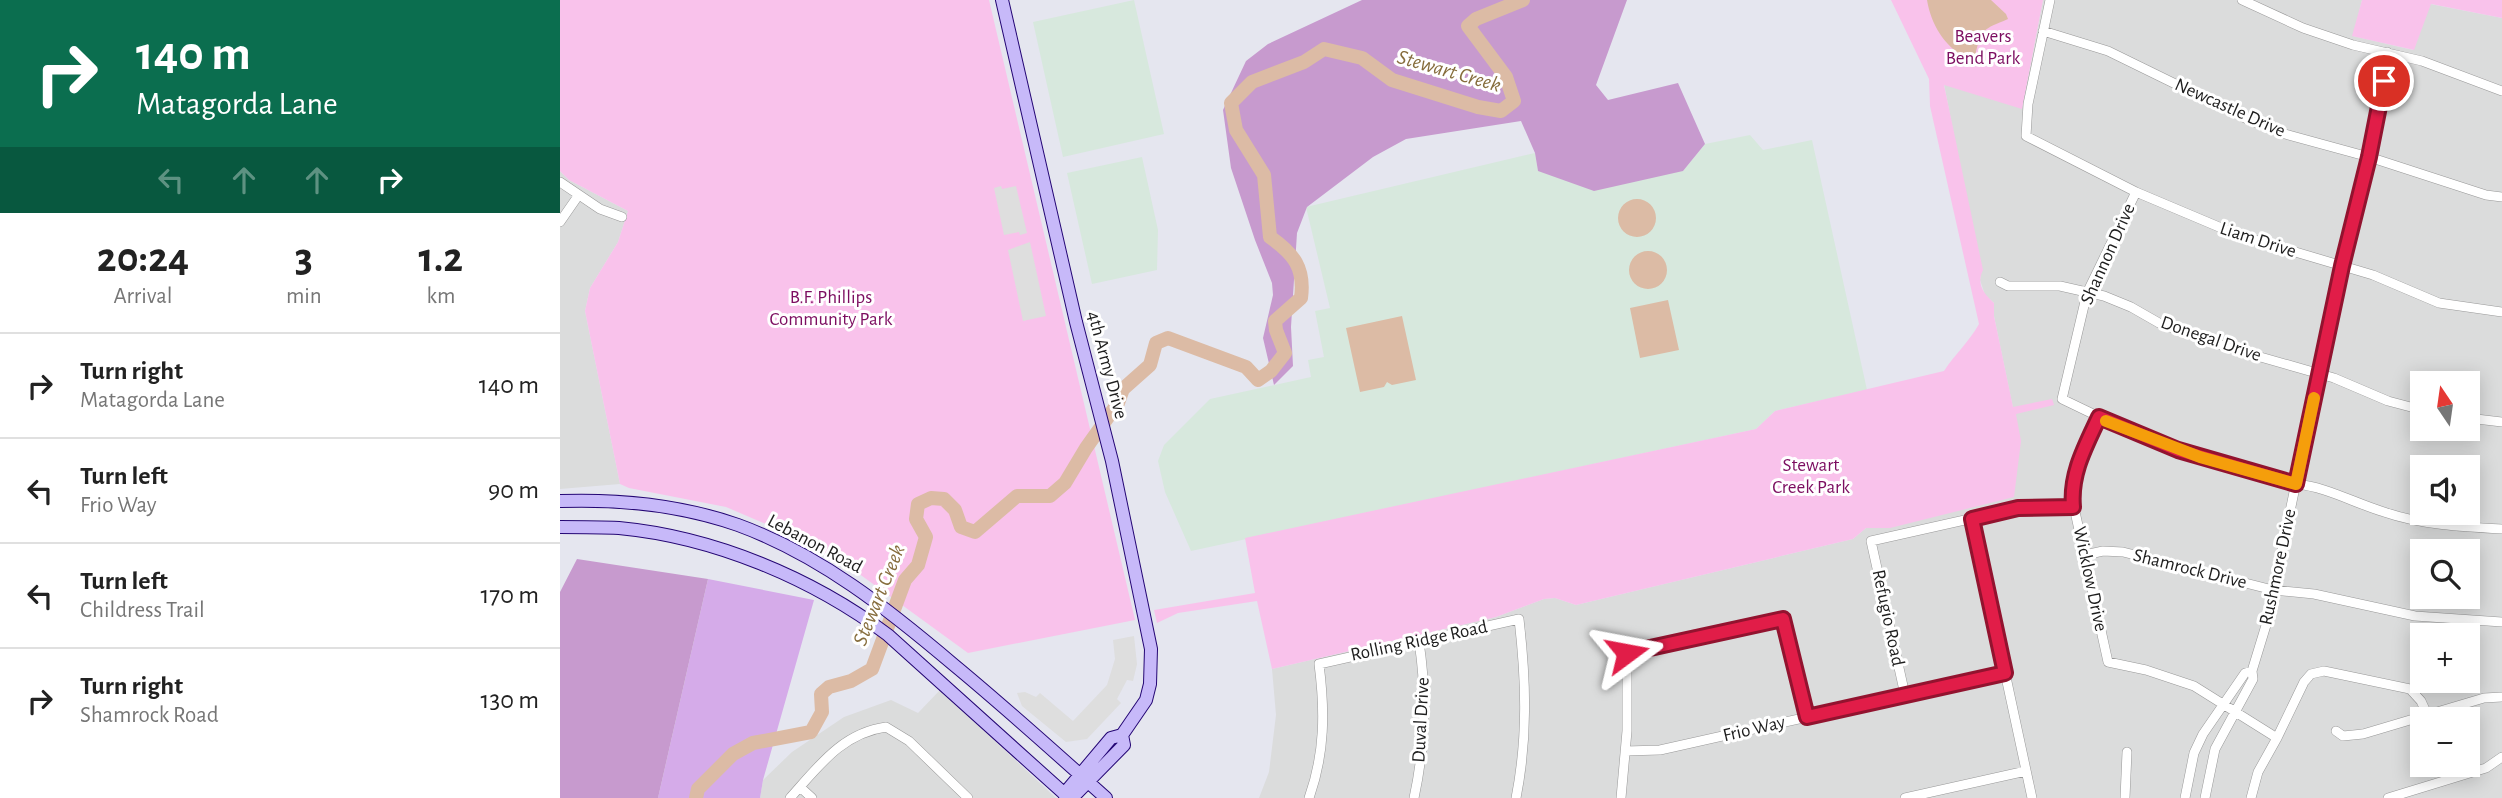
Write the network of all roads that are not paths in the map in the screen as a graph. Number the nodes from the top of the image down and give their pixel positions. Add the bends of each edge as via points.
1 (1002, 0) edge
2 (2050, 0) edge
3 (2242, 0) edge
4 (2043, 31) junction
5 (2387, 52) junction
6 (2502, 91) edge
7 (2369, 157) junction
8 (560, 182) edge
9 (2136, 192) junction
10 (578, 196) junction
11 (2502, 197) edge
12 (622, 217) dead end
13 (560, 222) edge
14 (2342, 266) junction
15 (2000, 282) dead end
16 (2087, 293) junction
17 (2502, 312) edge
18 (2319, 375) junction
19 (2410, 407) edge
20 (2099, 417) junction
21 (2480, 419) edge
22 (2502, 422) edge
23 (2296, 484) junction
24 (560, 501) edge
25 (2073, 507) junction
26 (1972, 519) junction
27 (560, 527) edge
28 (2502, 529) edge
29 (2085, 555) junction
30 (2273, 590) junction
31 (2502, 622) edge
32 (1419, 642) junction
33 (2252, 671) junction
34 (2005, 673) junction
35 (1905, 695) junction
36 (2502, 697) edge
37 (2224, 703) junction
38 (2424, 707) edge
39 (2452, 707) edge
40 (2236, 712) junction
41 (1807, 717) junction
42 (2410, 719) edge
43 (2336, 731) dead end
44 (2277, 738) junction
45 (1626, 751) junction
46 (2127, 752) dead end
47 (2502, 757) edge
48 (2026, 771) junction
49 (1083, 778) junction
50 (800, 788) junction
51 (1066, 797) edge
52 (790, 798) edge
53 (811, 798) edge
54 (968, 798) edge
55 (1106, 798) edge
56 (1309, 798) edge
57 (1414, 798) edge
58 (1516, 798) edge
59 (1621, 798) edge
60 (1905, 798) edge
61 (2032, 798) edge
62 (2125, 798) edge
63 (2185, 798) edge
64 (2206, 798) edge
65 (2251, 798) edge
66 (2388, 798) edge

1 - 49 main road, 4th Army Drive via 1124,514 1152,661 1146,700 1122,734 1124,746
2 - 4 street
3 - 5 street via 2303,28
4 - 7 street, Newcastle Drive via 2108,51 2285,134
4 - 9 street, Liam Drive via 2025,135
5 - 6 street
5 - 7 street, Rushmore Drive
7 - 11 street, Newcastle Drive
7 - 14 street, Rushmore Drive
8 - 10 street
9 - 14 street, Liam Drive via 2238,235
9 - 16 street, Shannon Drive
10 - 12 street
10 - 13 street
14 - 17 street, Liam Drive via 2439,303
14 - 18 street, Rushmore Drive
15 - 16 street, Donegal Drive via 2060,286
16 - 18 street, Donegal Drive via 2229,348
16 - 20 street, Shannon Drive via 2062,399
18 - 19 street, Donegal Drive
18 - 23 street, Rushmore Drive
20 - 23 street via 2178,450
20 - 25 street, Wicklow Drive via 2076,470
21 - 22 street
23 - 28 street via 2324,489 2411,520
23 - 30 street, Rushmore Drive
24 - 49 main road, Lebanon Road via 626,501 700,515 737,525 796,551 877,601
25 - 26 street via 2018,508
25 - 29 street, Wicklow Drive
26 - 34 street
26 - 35 street, Refugio Road via 1871,541
27 - 51 main road, Lebanon Road via 618,528 697,544 729,552 821,591 888,635
29 - 30 street, Shamrock Drive via 2123,552
29 - 37 street, Wicklow Drive via 2108,662 2194,686
30 - 31 street, Shamrock Drive via 2314,594 2414,616
30 - 33 street, Rushmore Drive
32 - 56 street, Rolling Ridge Road via 1319,664 1324,721
32 - 57 street, Duval Drive via 1424,729
32 - 58 street, Rolling Ridge Road via 1519,619 1526,706
33 - 37 street, Rushmore Drive via 2245,673
33 - 40 street, Rushmore Drive via 2253,679
34 - 35 street, Frio Way
34 - 48 street
35 - 41 street, Frio Way
36 - 39 street
37 - 40 street
37 - 63 street, Rushmore Drive via 2194,753
38 - 44 street via 2410,689 2317,671 2304,682
40 - 44 street
40 - 64 street, Rushmore Drive via 2214,749
41 - 45 street, Frio Way via 1660,750
41 - 45 street via 1783,619 1627,653
42 - 43 street via 2357,735 2343,736
44 - 65 street via 2258,772
45 - 59 street
46 - 62 street
47 - 66 street via 2486,768
48 - 60 street
48 - 61 street
49 - 51 main road, 4th Army Drive
49 - 55 main road, Lebanon Road
50 - 52 street
50 - 53 street
50 - 54 street via 841,744 889,727

